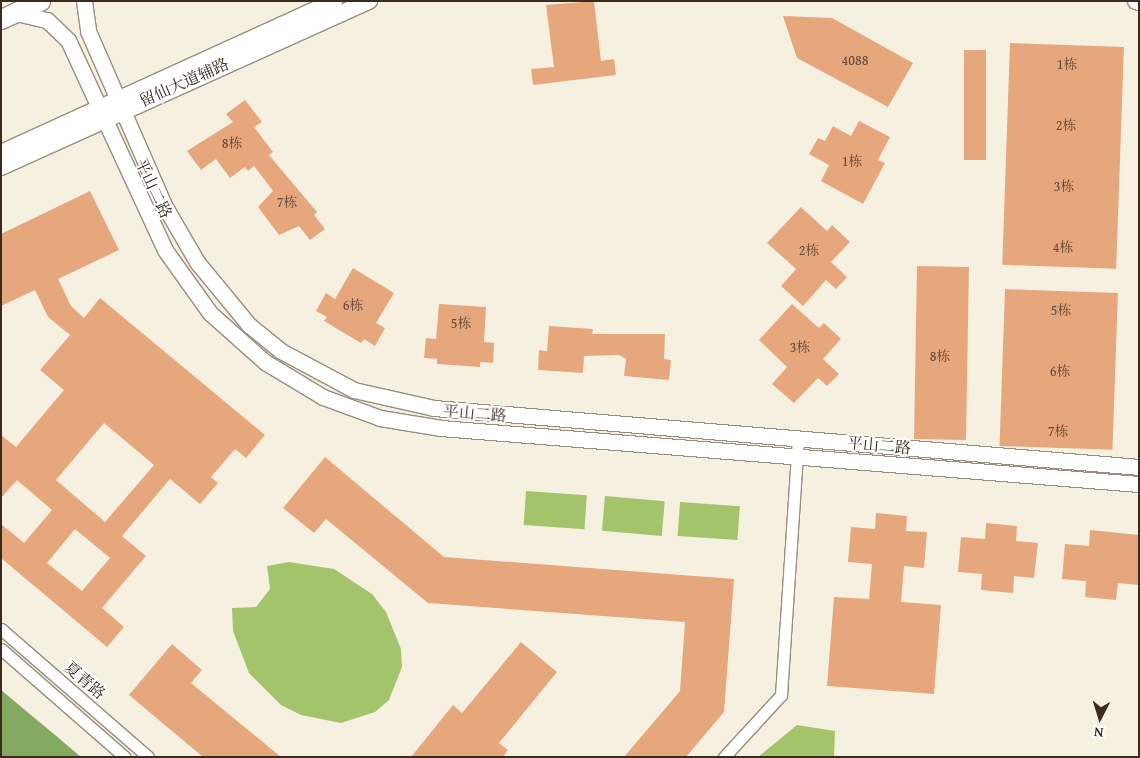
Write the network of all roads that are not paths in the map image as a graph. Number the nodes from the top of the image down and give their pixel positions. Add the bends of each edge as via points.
1 (40, 1) edge
2 (84, 1) edge
3 (334, 1) edge
4 (368, 1) edge
5 (8, 16) edge
6 (120, 104) junction
7 (101, 113) junction
8 (1, 153) edge
9 (1, 167) edge
10 (798, 439) junction
11 (797, 456) junction
12 (1139, 467) edge
13 (1139, 484) edge
14 (1, 629) edge
15 (1, 649) edge
16 (125, 757) edge
17 (148, 757) edge
18 (724, 757) edge

1 - 5 main road
2 - 6 street, 平山二路 via 88,31
3 - 6 main road, 留仙大道辅路
4 - 6 main road, 留仙大道辅路
5 - 7 street, 平山二路 via 33,15 59,28
6 - 7 main road, 留仙大道辅路
6 - 10 street, 平山二路 via 164,206 221,294 281,352 317,373 354,390 434,408
7 - 8 main road, 留仙大道辅路
7 - 9 main road, 留仙大道辅路
7 - 11 street, 平山二路 via 165,250 192,289 239,341 323,397 416,425
10 - 11 street
10 - 12 street, 平山二路
11 - 13 street, 平山二路
11 - 18 street via 781,695
14 - 17 street, 夏青路
15 - 16 street, 夏青路

